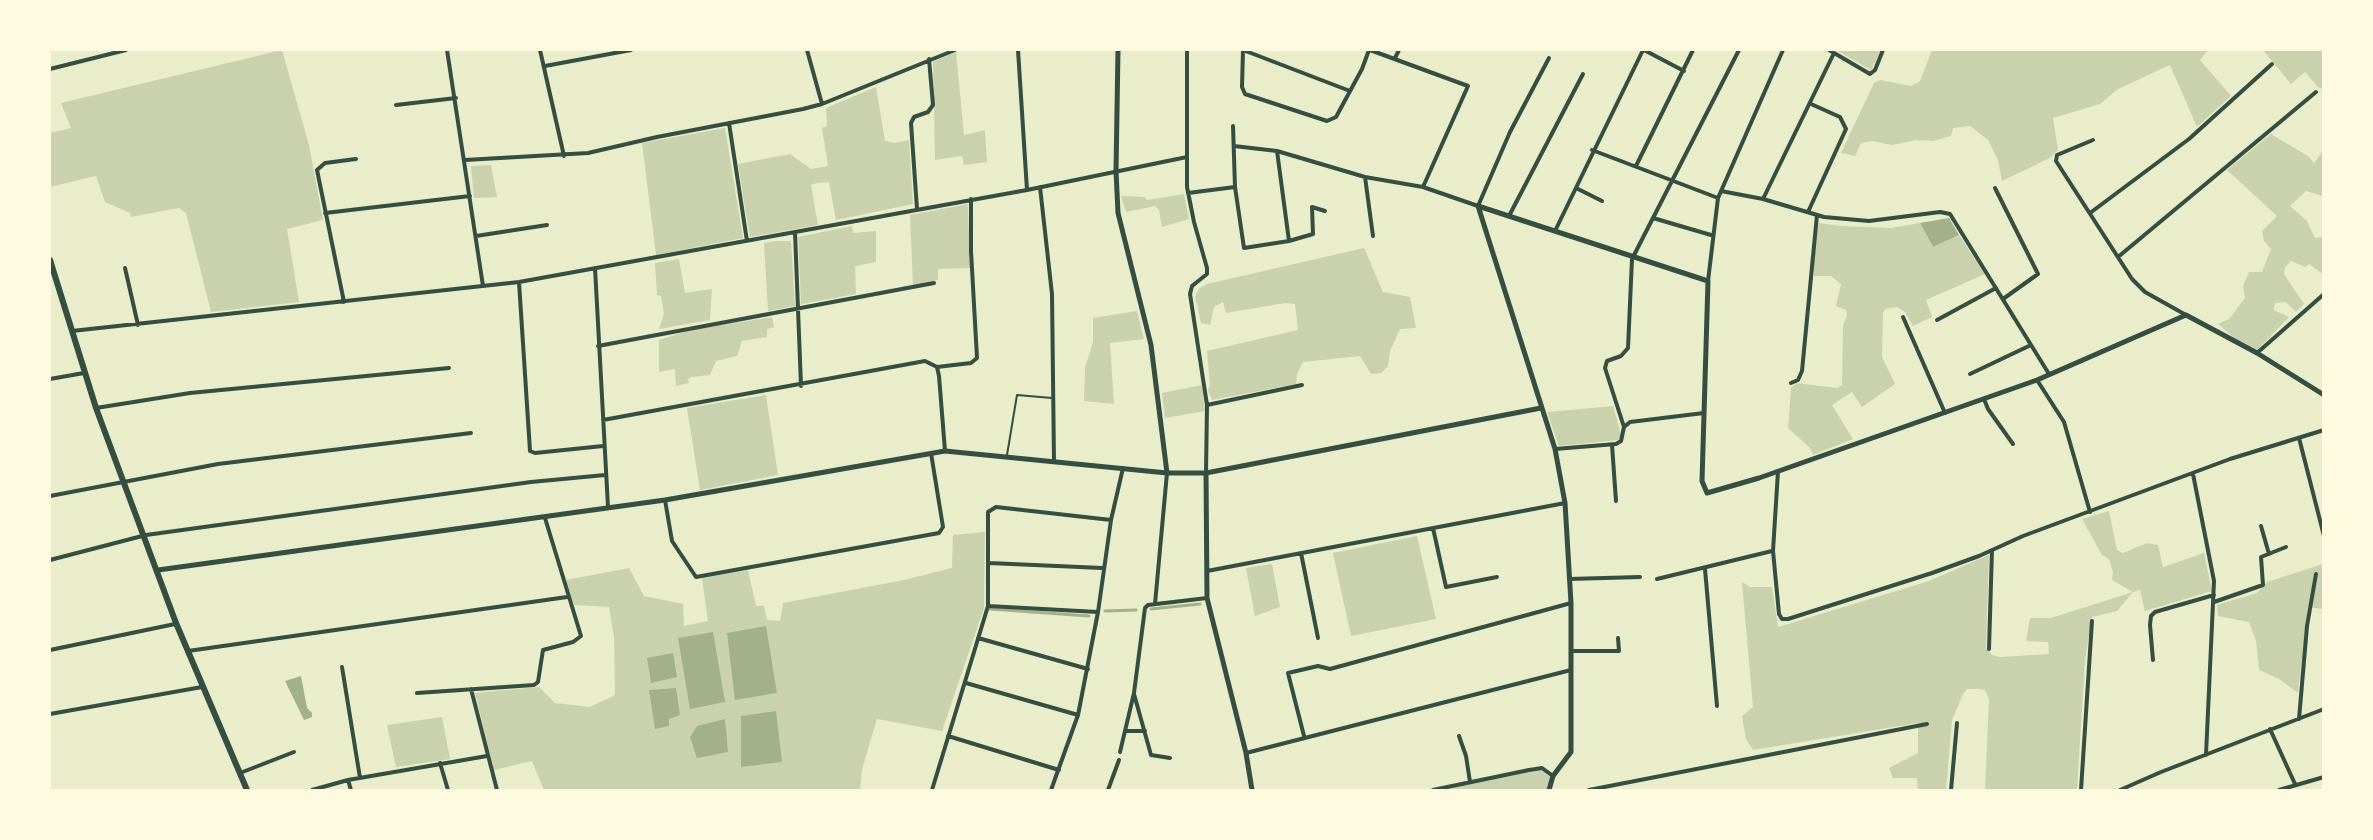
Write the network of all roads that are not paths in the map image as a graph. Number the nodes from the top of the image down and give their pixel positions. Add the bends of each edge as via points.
1 (126, 50) edge
2 (447, 50) edge
3 (540, 50) edge
4 (631, 50) edge
5 (807, 50) edge
6 (955, 50) edge
7 (1018, 50) edge
8 (1118, 50) edge
9 (1187, 50) edge
10 (1243, 50) edge
11 (1370, 50) edge
12 (1399, 50) edge
13 (1643, 50) edge
14 (1693, 50) edge
15 (1739, 50) edge
16 (1784, 50) edge
17 (1829, 50) edge
18 (1883, 50) edge
19 (1834, 53) junction
20 (1395, 58) junction
21 (1549, 58) dead end
22 (929, 59) junction
23 (2272, 64) dead end
24 (545, 66) junction
25 (50, 69) edge
26 (1684, 71) junction
27 (1583, 74) dead end
28 (1350, 91) junction
29 (2316, 92) dead end
30 (456, 98) junction
31 (1811, 104) junction
32 (396, 105) dead end
33 (822, 105) junction
34 (729, 123) junction
35 (1233, 126) dead end
36 (2093, 140) dead end
37 (1234, 146) junction
38 (1592, 150) junction
39 (1277, 152) junction
40 (564, 156) junction
41 (1187, 157) junction
42 (356, 159) dead end
43 (465, 160) junction
44 (1636, 166) junction
45 (1116, 171) junction
46 (1365, 177) junction
47 (1671, 180) junction
48 (1040, 187) junction
49 (1235, 187) junction
50 (1423, 187) junction
51 (1576, 188) junction
52 (1995, 188) dead end
53 (1027, 190) junction
54 (1721, 191) junction
55 (1188, 193) junction
56 (470, 196) junction
57 (1718, 198) junction
58 (971, 199) junction
59 (1763, 199) junction
60 (1602, 201) dead end
61 (1478, 206) junction
62 (917, 209) junction
63 (1325, 211) dead end
64 (1808, 212) junction
65 (325, 213) junction
66 (2090, 213) junction
67 (1816, 215) junction
68 (1509, 216) junction
69 (1653, 218) junction
70 (548, 225) dead end
71 (1555, 231) junction
72 (795, 232) junction
73 (1711, 235) junction
74 (476, 236) junction
75 (1372, 236) dead end
76 (747, 241) junction
77 (1289, 241) junction
78 (2118, 257) junction
79 (1632, 259) junction
80 (50, 260) edge
81 (125, 268) dead end
82 (595, 268) junction
83 (51, 270) edge
84 (519, 282) junction
85 (1708, 282) junction
86 (934, 283) dead end
87 (483, 286) junction
88 (1996, 288) junction
89 (2324, 294) edge
90 (2003, 299) junction
91 (344, 302) junction
92 (797, 307) junction
93 (2186, 315) junction
94 (1903, 317) dead end
95 (1937, 320) dead end
96 (138, 325) junction
97 (71, 331) junction
98 (2031, 345) junction
99 (598, 346) junction
100 (2257, 353) junction
101 (937, 367) junction
102 (449, 368) dead end
103 (84, 373) junction
104 (1970, 374) dead end
105 (2049, 374) junction
106 (50, 379) edge
107 (2037, 380) junction
108 (1791, 384) dead end
109 (1302, 385) dead end
110 (801, 386) junction
111 (2324, 395) edge
112 (1052, 398) junction
113 (1984, 399) junction
114 (1207, 405) junction
115 (96, 408) junction
116 (1541, 408) junction
117 (1704, 413) junction
118 (1945, 413) junction
119 (603, 420) junction
120 (1624, 427) junction
121 (2324, 430) edge
122 (471, 433) dead end
123 (2300, 438) junction
124 (2013, 444) dead end
125 (1612, 445) junction
126 (603, 446) junction
127 (1555, 448) junction
128 (945, 451) junction
129 (931, 453) junction
130 (1006, 458) junction
131 (1054, 462) junction
132 (1124, 467) junction
133 (1778, 471) junction
134 (1167, 473) junction
135 (1206, 473) junction
136 (2193, 474) junction
137 (605, 475) junction
138 (125, 481) junction
139 (50, 496) edge
140 (665, 500) junction
141 (1616, 501) dead end
142 (1565, 503) junction
143 (608, 507) junction
144 (2091, 512) junction
145 (545, 518) junction
146 (1111, 520) junction
147 (2261, 526) dead end
148 (1433, 528) junction
149 (146, 536) junction
150 (2324, 536) edge
151 (2286, 547) dead end
152 (1992, 550) junction
153 (1773, 551) junction
154 (1301, 553) junction
155 (2269, 554) junction
156 (50, 560) edge
157 (989, 563) junction
158 (1102, 568) junction
159 (1705, 569) junction
160 (158, 570) junction
161 (1207, 571) junction
162 (2316, 574) dead end
163 (1497, 577) dead end
164 (1640, 577) dead end
165 (1568, 579) junction
166 (1657, 579) dead end
167 (2214, 595) junction
168 (567, 597) junction
169 (1207, 598) junction
170 (2214, 602) junction
171 (1571, 603) junction
172 (1155, 604) junction
173 (988, 606) junction
174 (1098, 612) junction
175 (2092, 621) dead end
176 (176, 623) junction
177 (978, 638) junction
178 (1318, 638) dead end
179 (1618, 638) dead end
180 (1989, 649) dead end
181 (50, 650) edge
182 (187, 651) junction
183 (1571, 651) junction
184 (2153, 660) dead end
185 (342, 667) dead end
186 (1088, 669) junction
187 (1571, 670) junction
188 (966, 683) junction
189 (202, 687) junction
190 (471, 688) junction
191 (417, 693) dead end
192 (1134, 693) junction
193 (1717, 706) dead end
194 (2324, 709) edge
195 (50, 714) edge
196 (1078, 715) junction
197 (2299, 718) junction
198 (1957, 723) dead end
199 (1927, 724) dead end
200 (2270, 729) junction
201 (1125, 731) junction
202 (1145, 731) junction
203 (948, 736) junction
204 (1304, 736) junction
205 (1459, 736) dead end
206 (294, 752) dead end
207 (1120, 752) dead end
208 (1246, 753) junction
209 (487, 756) junction
210 (2206, 756) junction
211 (1170, 758) dead end
212 (1119, 760) dead end
213 (440, 763) junction
214 (1059, 770) junction
215 (240, 773) junction
216 (1553, 776) junction
217 (2324, 777) edge
218 (360, 778) junction
219 (348, 780) junction
220 (1470, 782) junction
221 (2295, 784) junction
222 (2128, 789) edge
223 (247, 790) edge
224 (312, 790) edge
225 (351, 790) edge
226 (448, 790) edge
227 (497, 790) edge
228 (932, 790) edge
229 (1051, 790) edge
230 (1108, 790) edge
231 (1252, 790) edge
232 (1433, 790) edge
233 (1549, 790) edge
234 (1589, 790) edge
235 (1951, 790) edge
236 (2081, 790) edge
237 (2120, 790) edge
238 (2279, 790) edge

1 - 25 street
2 - 30 street
3 - 24 street
4 - 24 street
5 - 33 street
6 - 22 street
7 - 53 street
8 - 45 street
9 - 41 street
10 - 28 street
10 - 28 street via 1245,94 1327,121 1336,117
11 - 20 street
11 - 28 street
12 - 20 street
13 - 26 street
13 - 38 street
14 - 26 street
15 - 47 street
16 - 54 street
17 - 19 street
18 - 19 street via 1870,74
19 - 31 street
20 - 50 street via 1468,87
21 - 61 street via 1510,132
22 - 33 street
22 - 62 street via 933,105 910,123
23 - 66 street via 2189,139
24 - 40 street
26 - 44 street
27 - 68 street
29 - 78 street
30 - 32 street
30 - 43 street
31 - 59 street
31 - 64 street via 1840,117 1846,129
33 - 34 street
34 - 40 street
34 - 76 street
35 - 37 street
36 - 66 street via 2055,158
37 - 39 street
37 - 49 street
38 - 44 street
38 - 51 street
39 - 46 street
39 - 77 street
40 - 43 street
41 - 45 street
41 - 55 street
42 - 65 street via 325,163 317,170
43 - 56 street
44 - 47 street
45 - 48 street
45 - 134 street via 1118,213 1151,345
46 - 50 street
46 - 75 street
47 - 57 street
47 - 69 street
48 - 53 street
48 - 112 street via 1052,294
49 - 55 street
49 - 77 street via 1244,248
50 - 61 street
51 - 60 street
51 - 71 street
52 - 90 street via 2038,274
53 - 58 street
54 - 57 street
54 - 59 street
55 - 114 street via 1208,268 1190,294
56 - 65 street
56 - 74 street
57 - 73 street
58 - 62 street
58 - 101 street via 977,358 971,363
59 - 64 street
61 - 68 street
61 - 116 street
62 - 72 street
63 - 77 street via 1312,207 1313,234
64 - 67 street
65 - 91 street
66 - 78 street
67 - 88 street via 1869,221 1946,213 1954,218
67 - 108 street via 1802,371
68 - 71 street
69 - 73 street
69 - 79 street
70 - 74 street
71 - 79 street
72 - 76 street
72 - 92 street
73 - 85 street
74 - 87 street
76 - 82 street
78 - 93 street via 2145,292
79 - 85 street
79 - 120 street via 1628,348 1621,356 1607,361 1605,368
80 - 83 main road
81 - 96 street
82 - 84 street
82 - 99 street
83 - 97 main road
84 - 87 street
84 - 126 street via 530,451
85 - 117 street
86 - 92 street
87 - 91 street
88 - 90 street
88 - 95 street
89 - 100 street
90 - 98 street
91 - 96 street
92 - 99 street
92 - 110 street
93 - 100 street
93 - 105 street
94 - 118 street
96 - 97 street
97 - 103 main road
98 - 104 street
98 - 105 street
99 - 119 street
100 - 111 street
101 - 110 street via 925,361
101 - 128 street
102 - 115 street via 190,393
103 - 106 street
103 - 115 main road
105 - 107 street
107 - 113 street
107 - 144 street via 2066,429
109 - 114 street
110 - 119 street
112 - 130 lane via 1017,395
112 - 131 street
113 - 118 street
113 - 124 street
114 - 135 street
115 - 138 main road
116 - 127 street
116 - 135 street
117 - 120 street via 1630,422
117 - 133 street via 1705,492
118 - 133 street
119 - 126 street
120 - 125 street via 1621,441
121 - 123 street
122 - 138 street via 218,464
123 - 136 street
123 - 150 street
125 - 127 street
125 - 141 street
126 - 137 street
127 - 142 street
128 - 129 street
128 - 130 street
129 - 140 street
129 - 140 street via 943,527 939,533 696,577 672,541
130 - 131 street
131 - 132 street
132 - 134 street
132 - 146 street
133 - 153 street
134 - 135 street
134 - 172 street
135 - 161 street
136 - 144 street
136 - 167 street
137 - 143 street
137 - 149 street
138 - 139 street
138 - 149 main road
140 - 143 street
142 - 148 street
142 - 165 street
143 - 145 street
144 - 152 street
145 - 160 street
145 - 168 street
146 - 157 street via 996,507 988,512
146 - 158 street
147 - 155 street
148 - 154 street
148 - 163 street via 1446,588
149 - 156 street
149 - 160 main road
151 - 155 street
152 - 153 street via 1788,619 1779,614
152 - 180 street
153 - 159 street
154 - 161 street
154 - 178 street
155 - 170 street via 2260,557 2263,585
157 - 158 street
157 - 173 street
158 - 174 street
159 - 166 street
159 - 193 street
160 - 176 main road
161 - 169 street
162 - 197 street
164 - 165 street
165 - 171 street
167 - 170 street
167 - 184 street via 2155,612 2150,625
168 - 182 street
168 - 190 street via 581,636 543,650 538,682
169 - 172 street
169 - 208 street
170 - 210 street
171 - 183 street
171 - 204 street via 1329,669 1318,666 1288,673
172 - 192 street via 1148,605 1143,612
173 - 174 street
173 - 177 street
174 - 186 street
175 - 236 street
176 - 181 street
176 - 182 main road
177 - 186 street
177 - 188 street
179 - 183 street via 1619,651
182 - 189 main road
183 - 187 street
185 - 218 street
186 - 196 street
187 - 204 street
187 - 216 street via 1571,753
188 - 196 street
188 - 203 street
189 - 195 street
189 - 215 main road
190 - 191 street
190 - 209 street
192 - 201 street
192 - 202 street
194 - 197 street
196 - 214 street
197 - 200 street
198 - 235 street
199 - 234 street
200 - 210 street
200 - 221 street
201 - 202 street
201 - 207 street
202 - 211 street via 1151,755
203 - 214 street
203 - 228 street
204 - 208 street
205 - 220 street
206 - 215 street
208 - 231 street
209 - 213 street
209 - 227 street
210 - 222 street
212 - 230 street
213 - 218 street
213 - 226 street
214 - 229 street
215 - 223 main road
216 - 220 street via 1542,768
216 - 233 street
217 - 221 street
218 - 219 street
219 - 224 street
219 - 225 street
220 - 232 street
221 - 238 street
222 - 237 street

